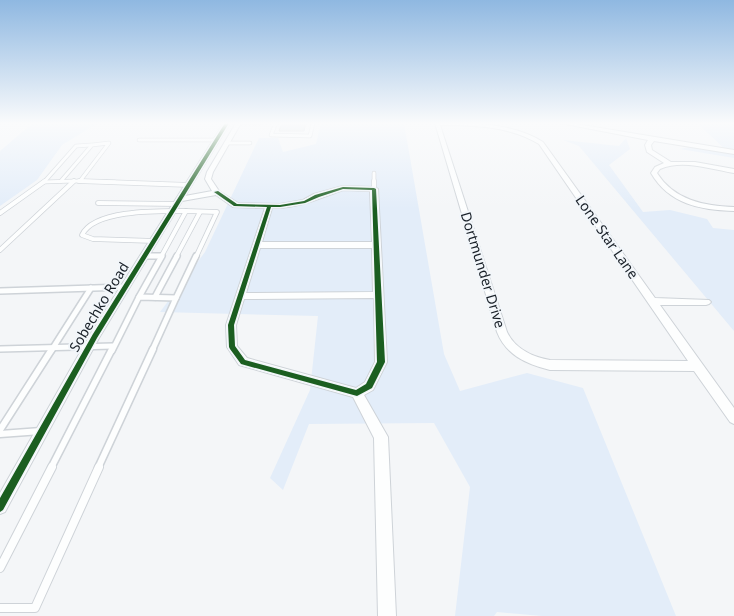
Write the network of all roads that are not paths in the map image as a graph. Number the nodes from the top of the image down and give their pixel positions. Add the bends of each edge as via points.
1 (71, 152) edge
2 (86, 152) edge
3 (102, 152) edge
4 (214, 152) edge
5 (217, 152) edge
6 (446, 152) edge
7 (547, 152) edge
8 (650, 152) edge
9 (669, 163) junction
10 (734, 171) edge
11 (374, 173) dead end
12 (45, 181) junction
13 (61, 181) junction
14 (74, 181) junction
15 (80, 181) junction
16 (189, 185) junction
17 (374, 189) junction
18 (216, 192) junction
19 (98, 203) dead end
20 (177, 205) junction
21 (269, 207) junction
22 (734, 209) edge
23 (186, 211) junction
24 (200, 212) junction
25 (0, 213) edge
26 (154, 241) junction
27 (257, 245) junction
28 (375, 245) junction
29 (0, 250) edge
30 (145, 256) junction
31 (161, 256) junction
32 (125, 287) junction
33 (91, 288) junction
34 (0, 291) edge
35 (378, 295) junction
36 (241, 296) junction
37 (139, 297) junction
38 (155, 297) junction
39 (176, 298) junction
40 (652, 301) junction
41 (706, 302) dead end
42 (113, 346) junction
43 (54, 347) junction
44 (89, 347) junction
45 (0, 348) edge
46 (698, 366) junction
47 (357, 393) junction
48 (734, 418) edge
49 (42, 431) junction
50 (0, 432) edge
51 (0, 507) edge
52 (0, 568) edge
53 (0, 608) edge
54 (387, 616) edge

1 - 12 lane
2 - 13 lane
3 - 15 lane
4 - 16 street, Sobechko Road
5 - 18 street via 208,180
6 - 46 street, Dortmunder Drive via 502,332 512,347 525,357 550,365
7 - 40 street, Lone Star Lane
8 - 9 street
9 - 10 street
9 - 22 street via 654,173 677,196 708,207
11 - 17 lane
12 - 13 lane
12 - 25 lane
13 - 14 lane
14 - 15 lane
14 - 29 lane
15 - 16 lane
16 - 20 street, Sobechko Road
17 - 21 street via 344,188 295,204
17 - 28 street
18 - 20 street
18 - 21 street via 236,205
19 - 20 lane
20 - 23 lane
20 - 26 street, Sobechko Road
20 - 26 lane via 117,215 85,229 82,235
21 - 27 street
23 - 24 lane
23 - 31 lane
24 - 38 lane
24 - 39 lane via 216,212
26 - 30 street, Sobechko Road
27 - 28 street
27 - 36 street
28 - 35 street
30 - 31 lane
30 - 32 street, Sobechko Road
31 - 37 lane
32 - 33 lane
32 - 44 street, Sobechko Road
33 - 34 lane
33 - 43 lane
35 - 36 street
35 - 47 street via 380,362 369,386
36 - 47 street via 231,325 232,346 243,362
37 - 38 lane
37 - 42 lane
38 - 39 lane
39 - 53 lane via 35,608
40 - 41 street
40 - 46 street, Lone Star Lane
42 - 44 lane
42 - 52 lane
43 - 44 lane
43 - 45 lane
43 - 50 lane
44 - 49 street, Sobechko Road
46 - 48 street, Lone Star Lane
47 - 54 street via 382,437
49 - 50 lane
49 - 51 street, Sobechko Road

